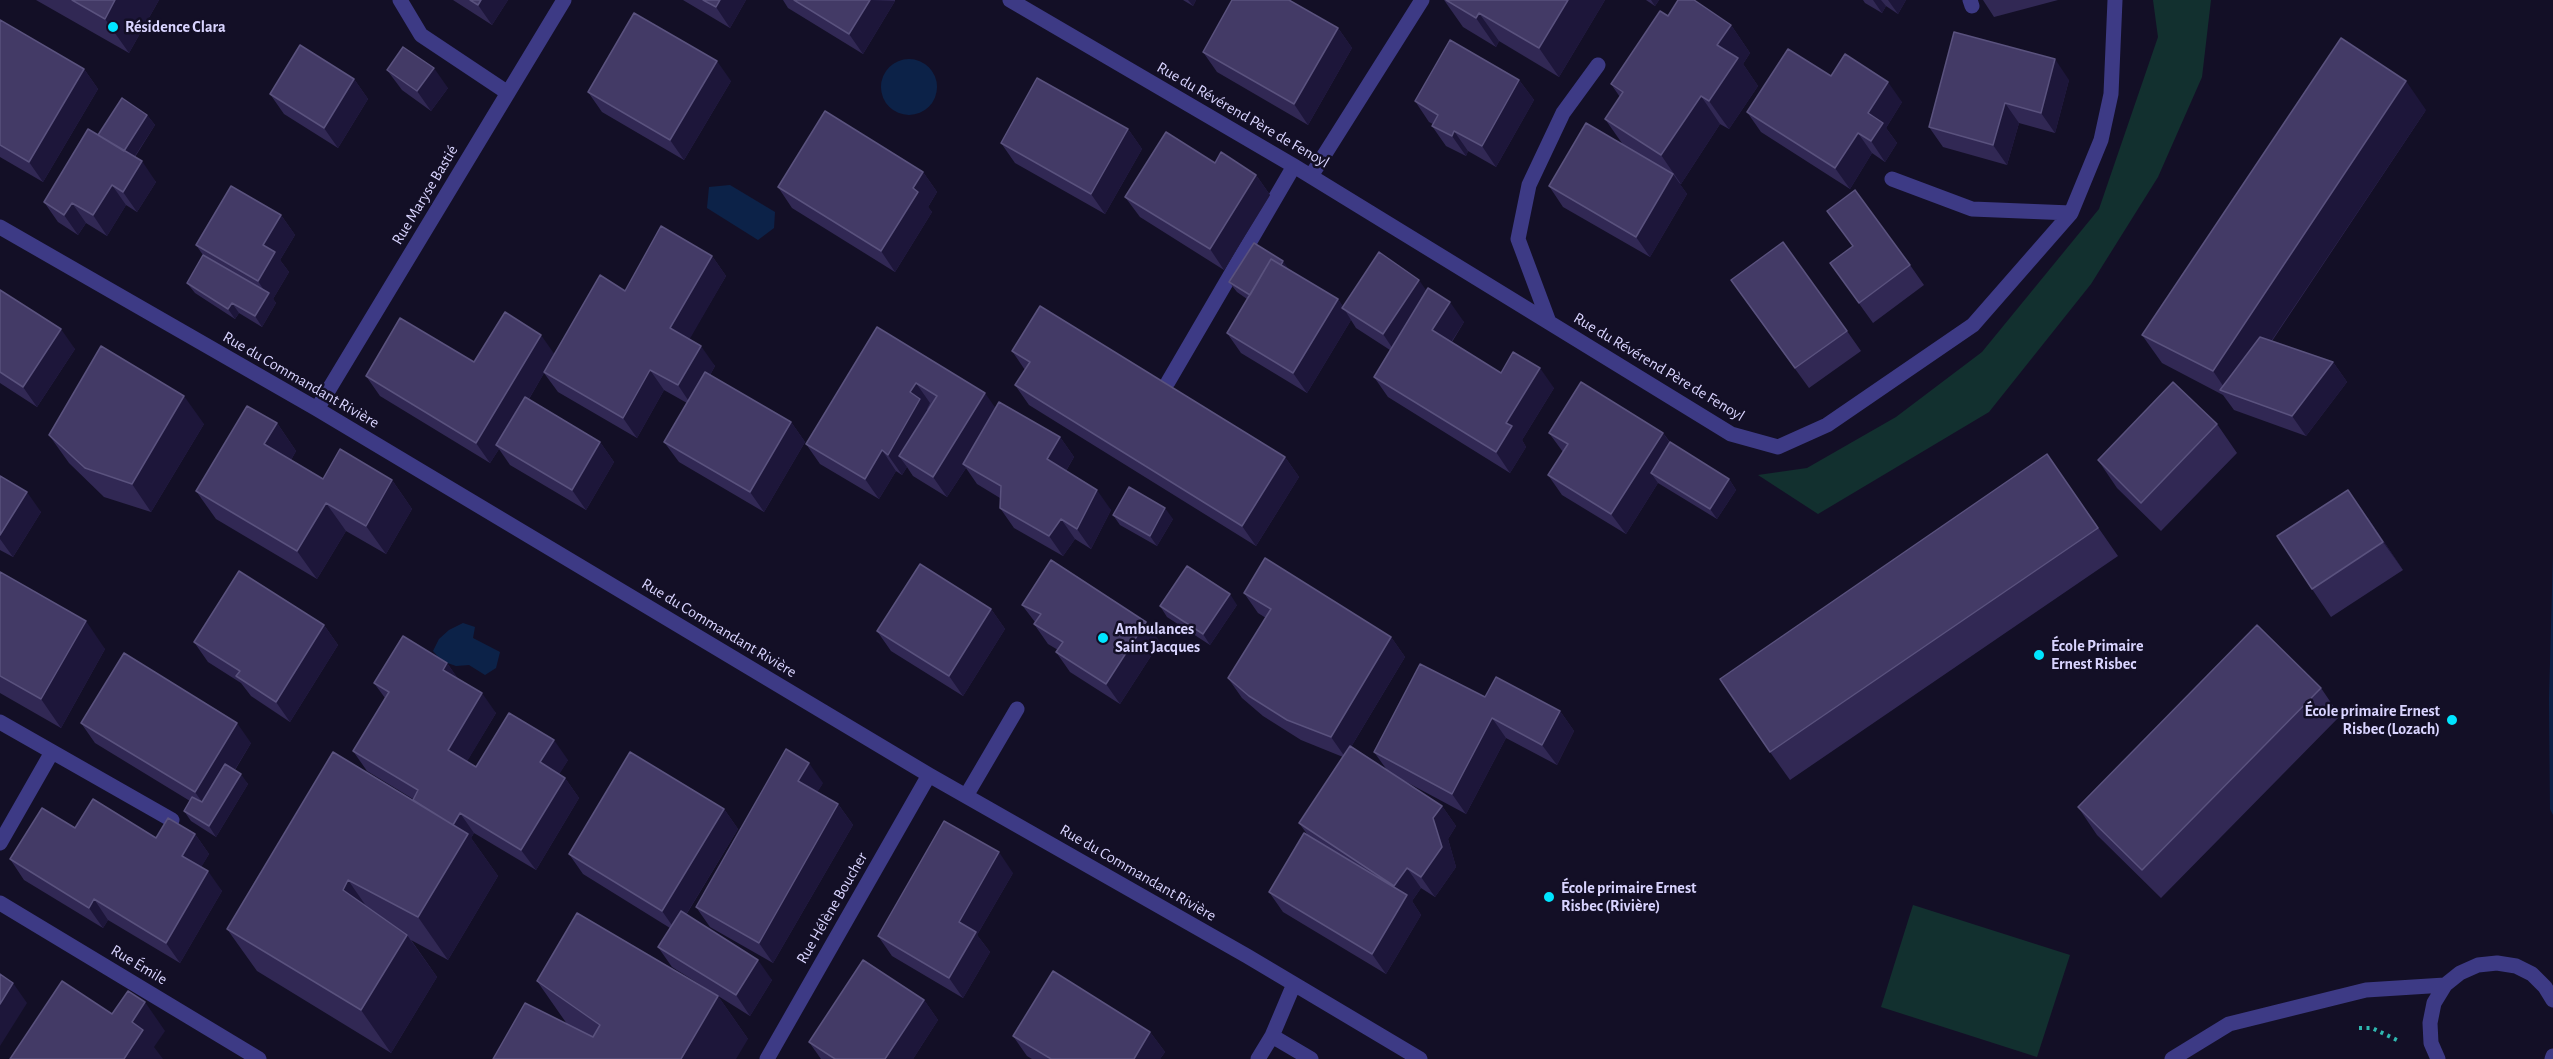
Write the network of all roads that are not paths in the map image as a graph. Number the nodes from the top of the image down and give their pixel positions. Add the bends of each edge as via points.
1 (400, 0) edge
2 (564, 0) edge
3 (1010, 0) edge
4 (1422, 0) edge
5 (2115, 0) edge
6 (1598, 65) dead end
7 (507, 93) junction
8 (1294, 166) junction
9 (1311, 176) junction
10 (1892, 179) dead end
11 (2071, 213) junction
12 (0, 227) edge
13 (1549, 322) junction
14 (1168, 382) edge
15 (317, 410) junction
16 (1017, 709) dead end
17 (0, 722) edge
18 (52, 752) junction
19 (929, 775) junction
20 (966, 796) junction
21 (172, 820) edge
22 (0, 843) edge
23 (0, 903) edge
24 (1294, 984) junction
25 (2445, 986) junction
26 (2553, 1000) edge
27 (1272, 1036) junction
28 (259, 1059) edge
29 (767, 1059) edge
30 (1258, 1059) edge
31 (1311, 1059) edge
32 (1420, 1059) edge
33 (2172, 1059) edge
34 (2438, 1059) edge

1 - 7 street via 421,35
2 - 7 street, Rue Maryse Bastié
3 - 8 street, Rue du Révérend Père de Fenoyl
4 - 9 street
5 - 11 street, Rue du Révérend Père de Fenoyl via 2111,94 2101,140
6 - 13 street via 1563,113 1529,185 1518,239
7 - 15 street, Rue Maryse Bastié
8 - 9 street, Rue du Révérend Père de Fenoyl
8 - 14 street
9 - 13 street, Rue du Révérend Père de Fenoyl
10 - 11 street via 1972,209
11 - 13 street, Rue du Révérend Père de Fenoyl via 1974,325 1827,425 1778,447 1731,434
12 - 15 street, Rue du Commandant Rivière
15 - 19 street, Rue du Commandant Rivière
16 - 20 street
17 - 18 street
18 - 21 street
18 - 22 street
19 - 20 street, Rue du Commandant Rivière
19 - 29 street, Rue Hélène Boucher
20 - 24 street, Rue du Commandant Rivière
23 - 28 street, Rue Émile
24 - 27 street
24 - 32 street, Rue du Commandant Rivière
25 - 26 street via 2478,965 2497,963 2532,974
25 - 33 street via 2366,990 2229,1024
25 - 34 street via 2434,1003 2430,1023 2431,1043
27 - 30 street
27 - 31 street

